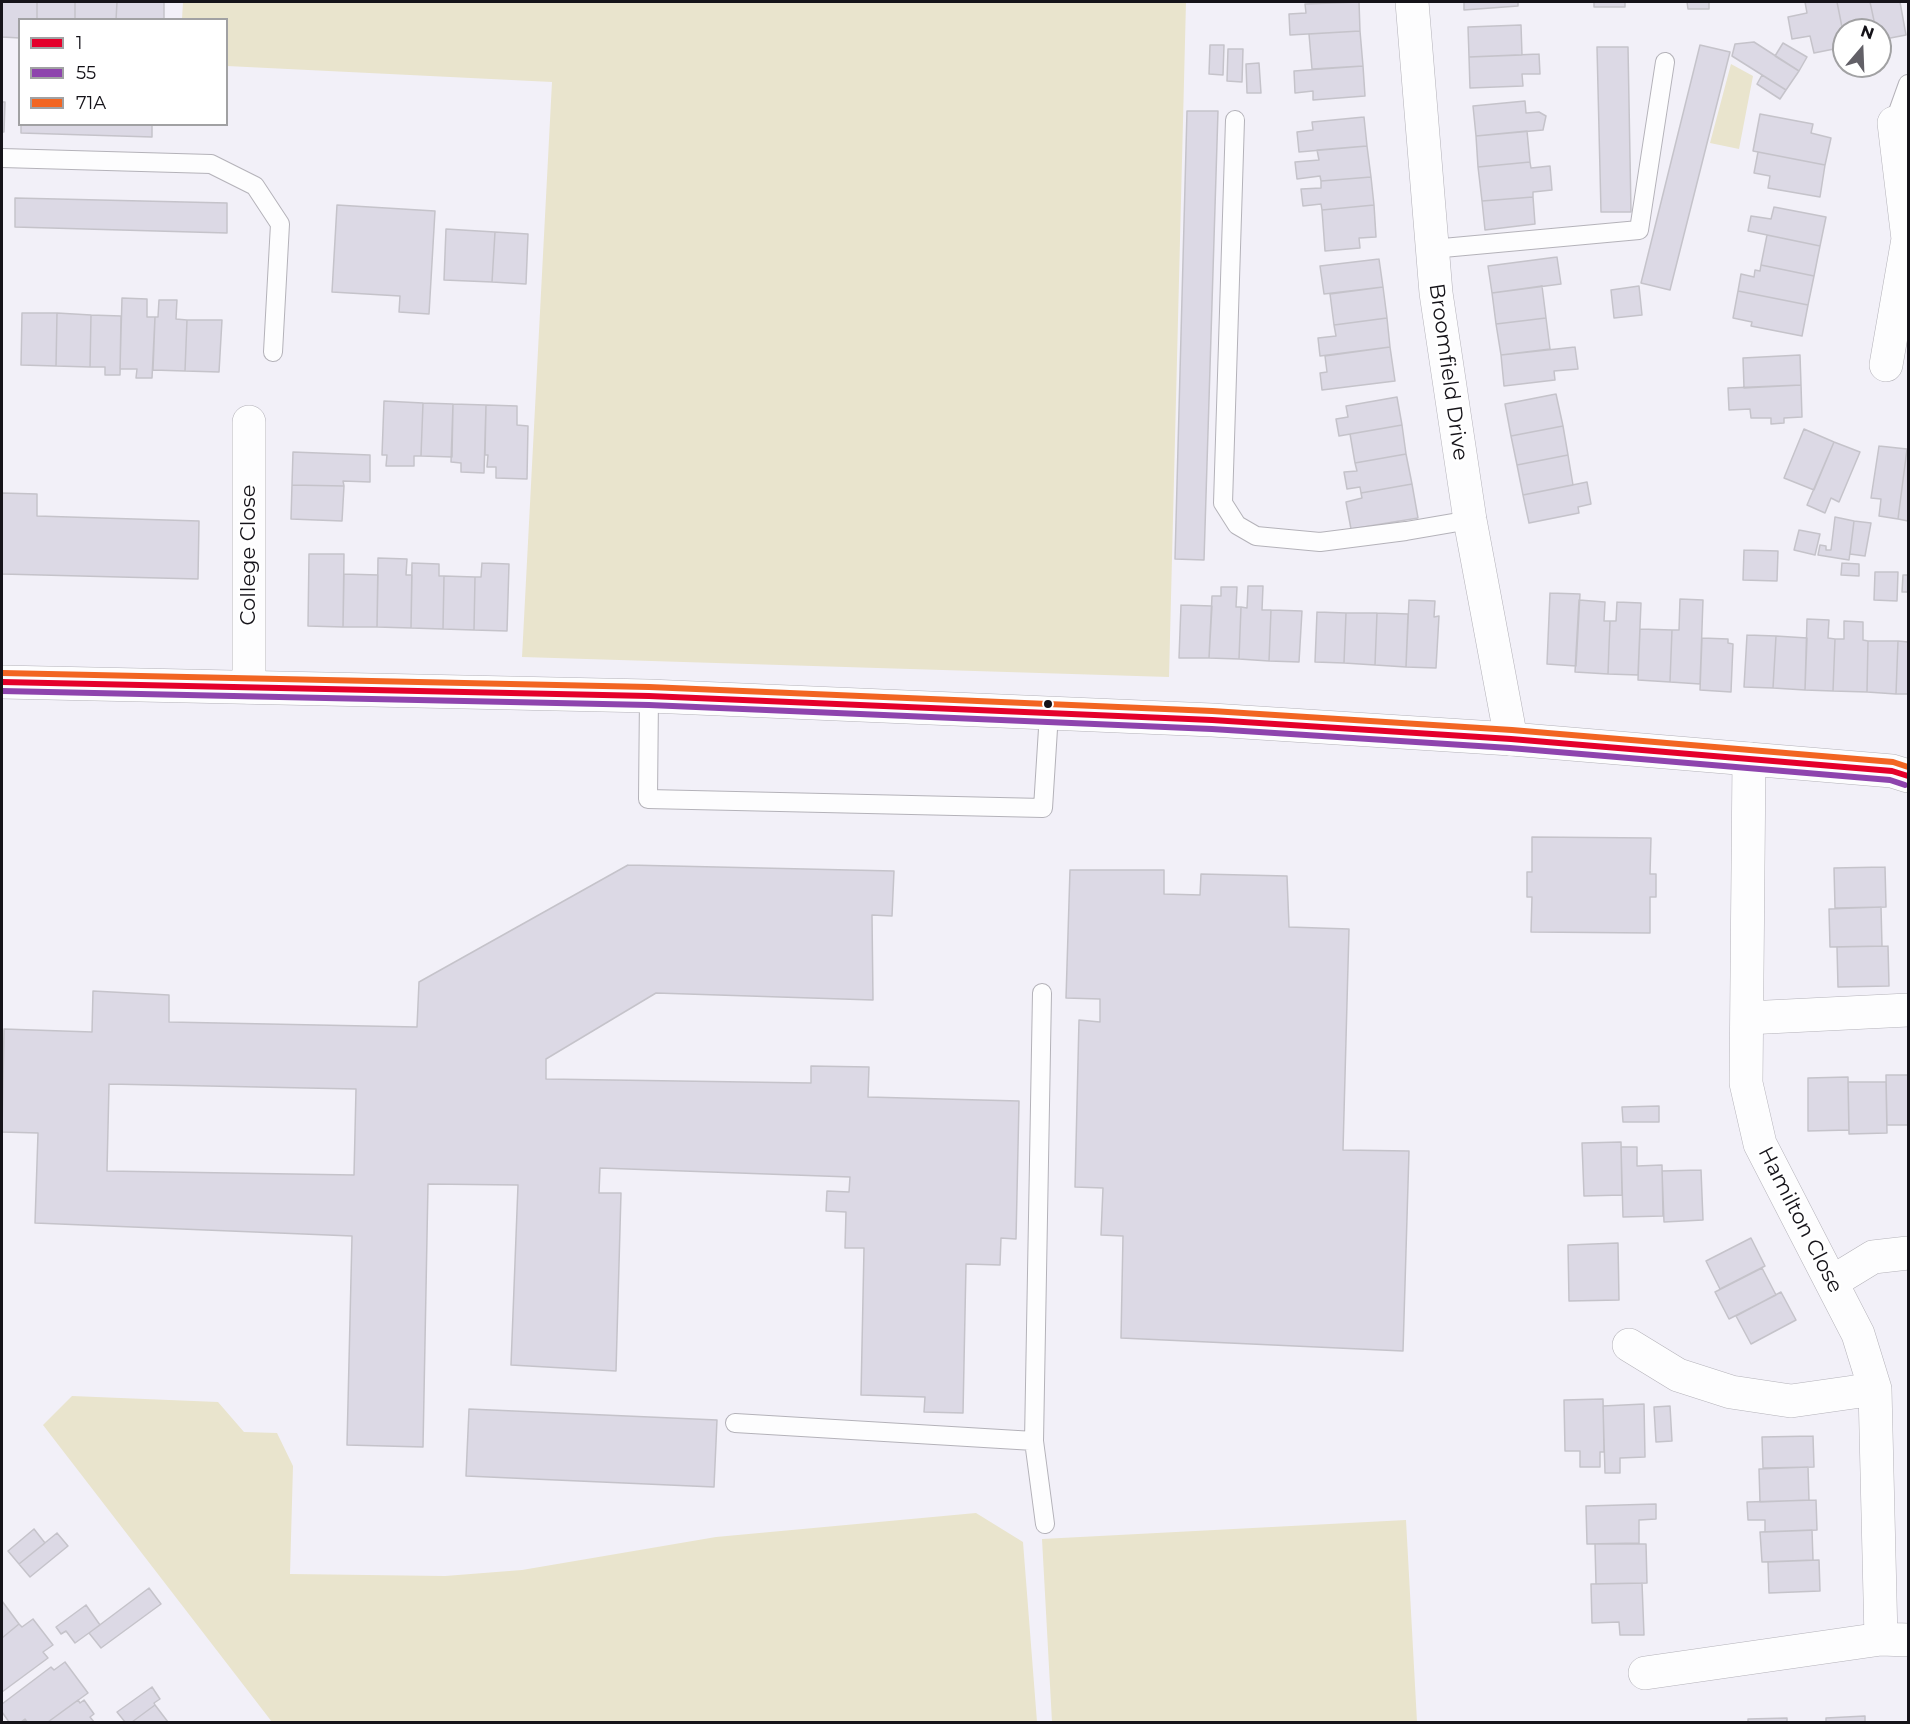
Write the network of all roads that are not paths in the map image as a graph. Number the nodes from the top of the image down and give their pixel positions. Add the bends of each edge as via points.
1 (1412, 2) edge
2 (1665, 62) dead end
3 (1908, 84) edge
4 (1235, 120) dead end
5 (1894, 123) joint
6 (2, 158) edge
7 (1908, 239) edge
8 (1432, 249) junction
9 (273, 352) dead end
10 (1886, 365) dead end
11 (249, 422) dead end
12 (1470, 520) junction
13 (2, 682) edge
14 (249, 687) junction
15 (649, 696) junction
16 (1049, 713) junction
17 (1511, 739) junction
18 (1749, 759) junction
19 (1908, 776) edge
20 (1042, 993) dead end
21 (1908, 1010) edge
22 (1747, 1018) junction
23 (1908, 1253) edge
24 (1832, 1282) junction
25 (1629, 1346) dead end
26 (1875, 1389) junction
27 (735, 1423) dead end
28 (1034, 1441) junction
29 (1045, 1524) dead end
30 (1894, 1640) edge
31 (1645, 1673) dead end

1 - 8 street, Broomfield Drive
2 - 8 lane via 1639,230
3 - 5 lane
4 - 12 lane via 1223,503 1237,525 1256,536 1320,542
5 - 7 street
6 - 9 lane via 211,164 255,186 280,224
7 - 10 street
8 - 12 street, Broomfield Drive
11 - 14 street, College Close
12 - 17 street, Broomfield Drive
13 - 14 street
14 - 15 street
15 - 16 street
15 - 16 lane via 648,799 1043,808
16 - 17 street
17 - 18 street
18 - 19 street via 1892,771
18 - 22 street, Hamilton Close
20 - 28 lane
21 - 22 street
22 - 24 street, Hamilton Close via 1746,1083 1760,1144
23 - 24 street via 1873,1257
24 - 26 street, Hamilton Close via 1858,1334
25 - 26 street via 1678,1375 1731,1392 1791,1401
26 - 30 street, Hamilton Close
27 - 28 lane
28 - 29 lane
30 - 31 street

